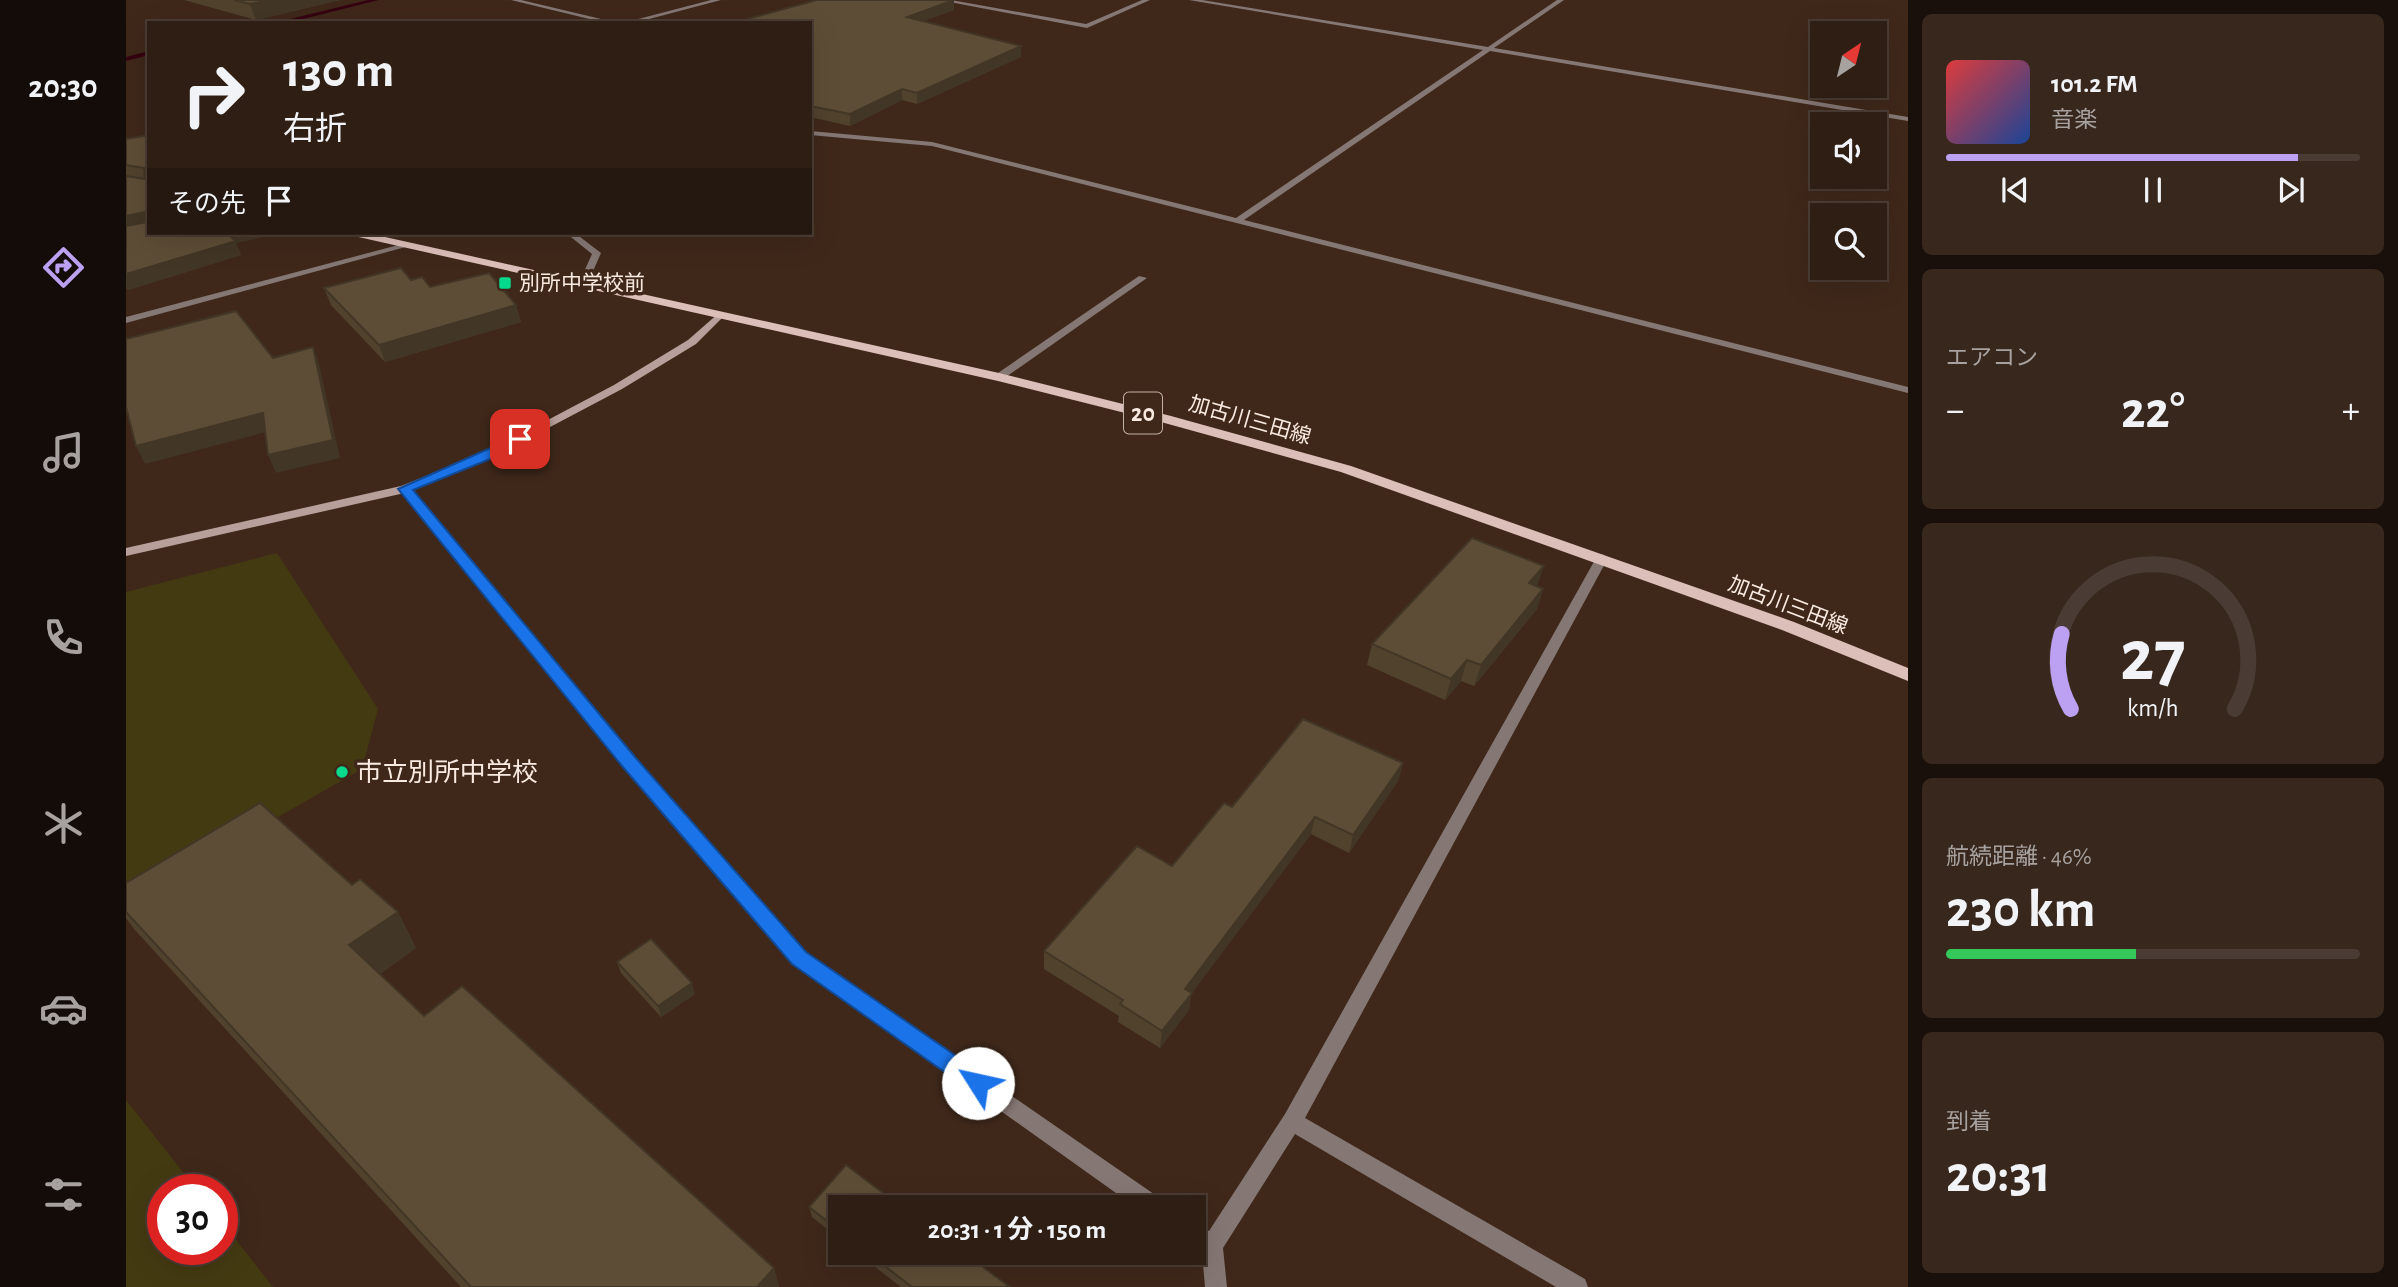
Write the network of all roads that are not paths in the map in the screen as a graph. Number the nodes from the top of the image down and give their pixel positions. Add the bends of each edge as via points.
1 (514, 0) edge
2 (718, 0) edge
3 (942, 0) edge
4 (1147, 0) edge
5 (1192, 0) edge
6 (1561, 0) edge
7 (606, 21) edge
8 (634, 21) edge
9 (1489, 49) junction
10 (1908, 119) edge
11 (812, 134) edge
12 (1237, 221) junction
13 (363, 235) edge
14 (573, 235) edge
15 (409, 245) junction
16 (1142, 278) dead end
17 (583, 285) junction
18 (720, 315) junction
19 (126, 320) edge
20 (999, 377) junction
21 (1908, 390) edge
22 (405, 489) junction
23 (126, 552) edge
24 (1602, 558) junction
25 (1908, 675) edge
26 (1292, 1121) junction
27 (1137, 1195) edge
28 (1206, 1236) edge
29 (1206, 1251) edge
30 (1216, 1287) edge
31 (1577, 1287) edge

1 - 7 street
2 - 8 street
3 - 4 street via 1087,26
5 - 9 street
6 - 9 street
9 - 10 street
9 - 12 street
11 - 12 street via 932,144
12 - 21 street
13 - 15 main road, 加古川三田線 / 20
14 - 17 street via 597,253
15 - 17 main road, 加古川三田線 / 20
15 - 19 street
16 - 20 street
17 - 18 main road, 加古川三田線 / 20
18 - 20 main road, 加古川三田線 / 20
18 - 22 street via 692,342 618,387 495,452
20 - 24 main road, 加古川三田線 / 20 via 1346,470
22 - 23 street
22 - 27 street via 629,762 799,958
24 - 25 main road, 加古川三田線 / 20
24 - 26 street
26 - 28 street
26 - 31 street
29 - 30 street

